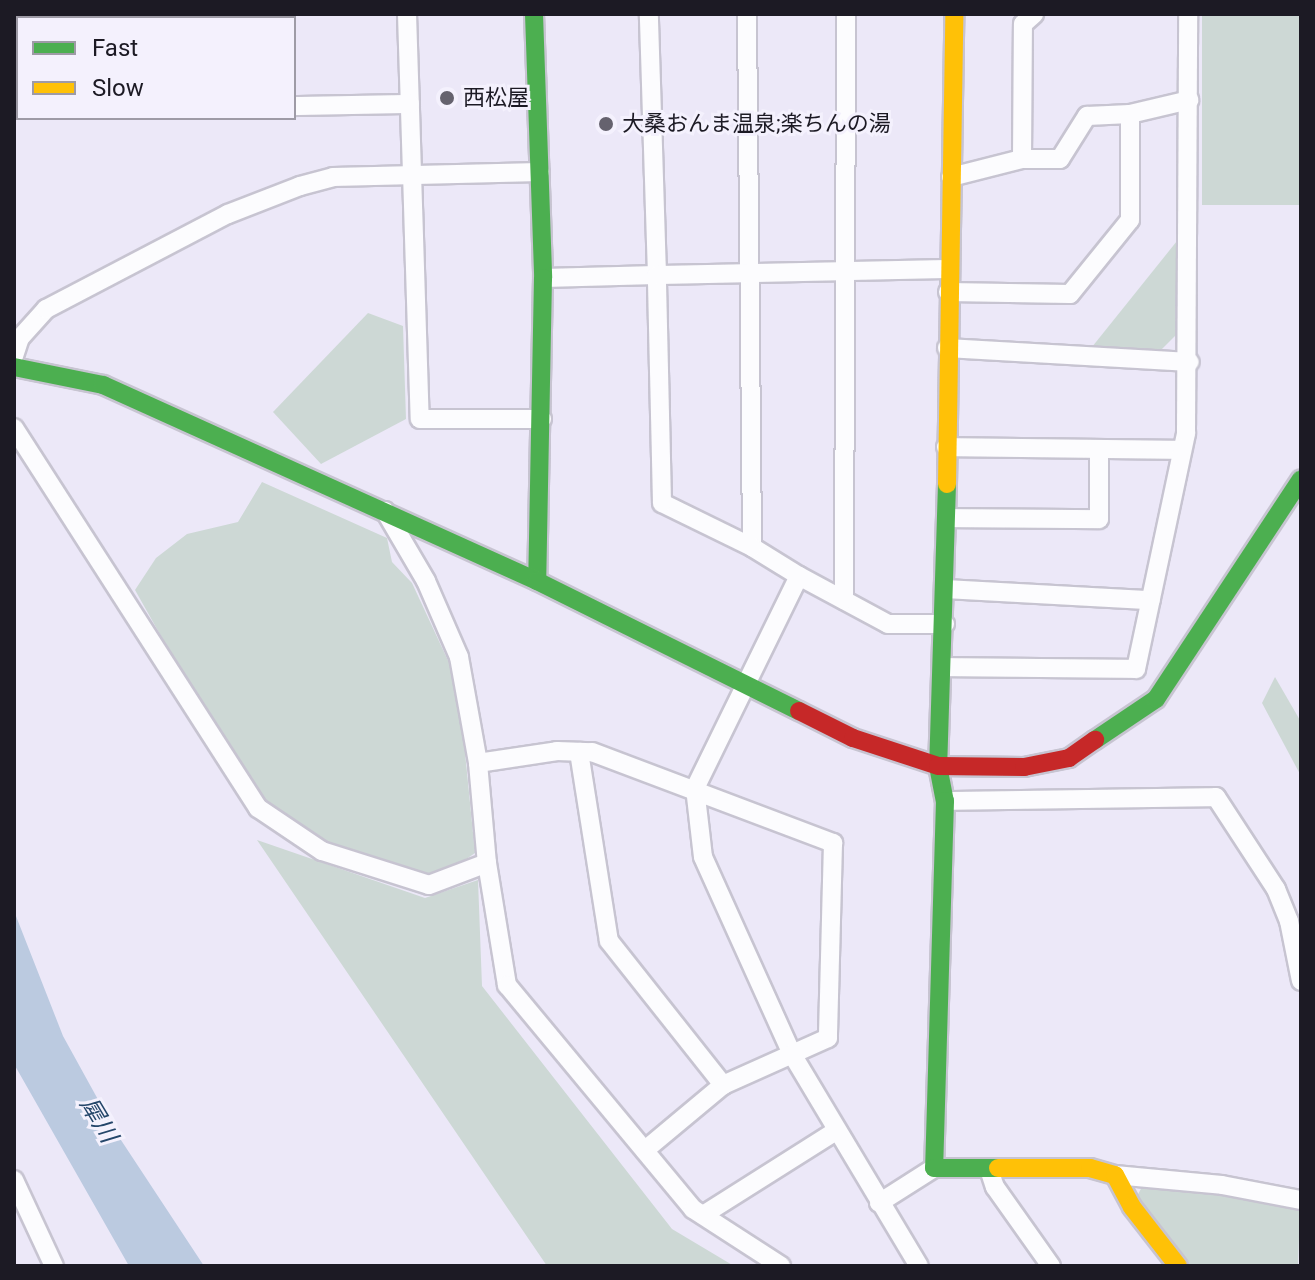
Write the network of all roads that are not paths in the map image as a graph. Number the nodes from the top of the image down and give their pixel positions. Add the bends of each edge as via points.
1 (407, 14) edge
2 (534, 14) edge
3 (649, 14) edge
4 (747, 14) edge
5 (846, 14) edge
6 (954, 14) edge
7 (1034, 14) edge
8 (1188, 14) edge
9 (1189, 100) junction
10 (410, 104) junction
11 (296, 106) edge
12 (1130, 114) junction
13 (1022, 159) junction
14 (540, 172) junction
15 (412, 173) junction
16 (951, 177) junction
17 (949, 269) junction
18 (845, 271) junction
19 (749, 273) junction
20 (657, 275) junction
21 (543, 278) junction
22 (948, 292) junction
23 (947, 348) junction
24 (14, 356) edge
25 (1190, 362) junction
26 (14, 367) edge
27 (542, 419) junction
28 (14, 428) edge
29 (946, 447) junction
30 (1099, 449) junction
31 (1182, 450) junction
32 (1301, 479) edge
33 (385, 511) junction
34 (946, 518) junction
35 (752, 547) junction
36 (799, 576) junction
37 (537, 581) junction
38 (945, 589) junction
39 (844, 600) junction
40 (1151, 600) junction
41 (945, 624) junction
42 (944, 667) junction
43 (745, 683) junction
44 (579, 752) junction
45 (478, 763) junction
46 (938, 766) junction
47 (695, 788) junction
48 (945, 801) junction
49 (487, 863) junction
50 (1301, 981) edge
51 (792, 1054) junction
52 (723, 1085) junction
53 (836, 1131) junction
54 (645, 1150) junction
55 (934, 1168) junction
56 (989, 1169) junction
57 (1115, 1175) junction
58 (14, 1180) edge
59 (1301, 1200) edge
60 (879, 1203) junction
61 (703, 1215) junction
62 (54, 1266) edge
63 (781, 1266) edge
64 (919, 1266) edge
65 (1051, 1266) edge
66 (1178, 1266) edge

1 - 10 street
2 - 14 street
3 - 20 street
4 - 19 street
5 - 18 street
6 - 16 street
7 - 13 street via 1023,24
8 - 9 street
9 - 12 street
9 - 25 street
10 - 11 street
10 - 15 street
12 - 13 street via 1087,116 1060,159
12 - 22 street via 1130,220 1070,294
13 - 16 street
14 - 15 street
14 - 21 street
15 - 24 street via 333,177 228,214 46,309 20,338
15 - 27 street via 420,419
16 - 17 street
17 - 18 street
17 - 22 street
18 - 19 street
18 - 39 street
19 - 20 street
19 - 35 street
20 - 21 street
20 - 35 street via 662,503
21 - 27 street
22 - 23 street
23 - 25 street
23 - 29 street
25 - 31 street
26 - 33 street via 103,385
27 - 37 street
28 - 49 street via 258,808 322,851 429,885
29 - 30 street
29 - 34 street
30 - 31 street
30 - 34 street via 1099,519
31 - 40 street
32 - 46 street via 1156,699 1069,758 1024,767
33 - 37 street
33 - 45 street via 426,581 459,657
34 - 38 street
35 - 36 street
36 - 39 street
36 - 43 street
37 - 43 street
38 - 40 street
38 - 41 street
39 - 41 street via 888,624
40 - 42 street via 1136,669
41 - 42 street
42 - 46 street
43 - 46 street via 853,738
43 - 47 street
44 - 45 street
44 - 47 street
44 - 52 street via 609,941
45 - 49 street
46 - 48 street
47 - 51 street via 703,857
47 - 51 street via 833,843 828,1038
48 - 50 street via 1216,797 1276,889 1289,921
48 - 55 street
49 - 54 street via 507,985
51 - 52 street
51 - 53 street
52 - 54 street
53 - 60 street
53 - 61 street
54 - 61 street
55 - 56 street
55 - 60 street
56 - 57 street via 1090,1168
56 - 65 street via 995,1187
57 - 59 street via 1222,1185
57 - 66 street via 1132,1207
58 - 62 street
60 - 64 street
61 - 63 street

